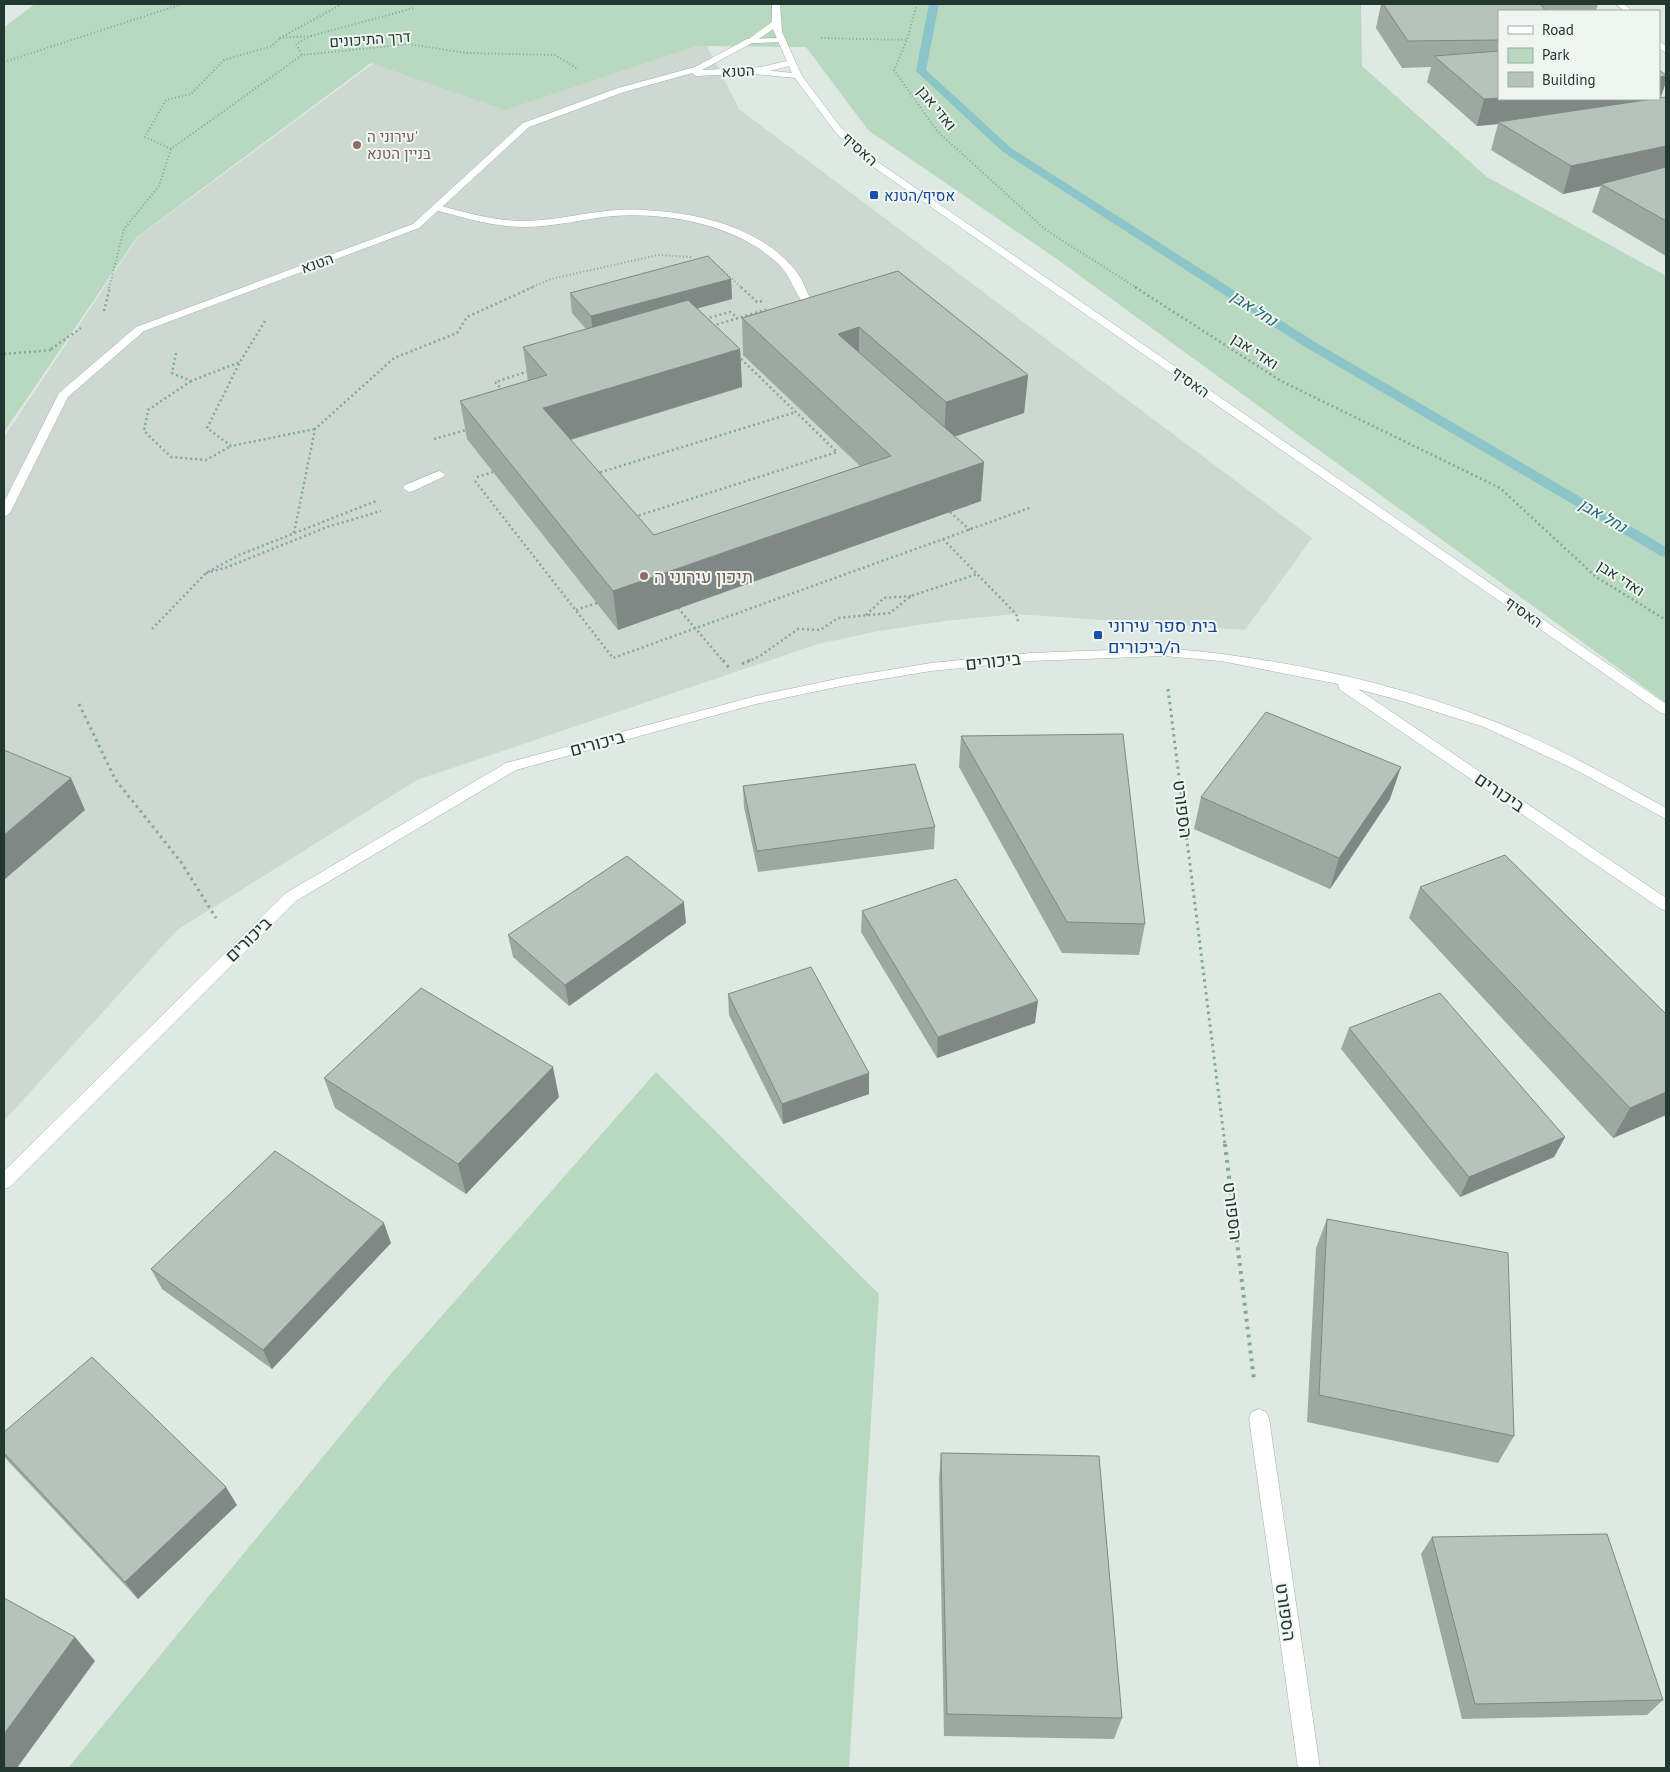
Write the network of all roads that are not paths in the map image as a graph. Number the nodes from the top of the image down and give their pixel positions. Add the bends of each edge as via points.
1 (776, 4) edge
2 (776, 23) junction
3 (781, 40) junction
4 (750, 41) junction
5 (719, 58) junction
6 (791, 63) junction
7 (746, 71) junction
8 (684, 74) junction
9 (798, 76) junction
10 (436, 208) junction
11 (805, 298) edge
12 (439, 475) dead end
13 (409, 488) road end
14 (4, 512) edge
15 (1335, 679) junction
16 (1666, 710) edge
17 (1666, 814) edge
18 (1666, 905) edge
19 (4, 1182) edge
20 (1258, 1418) road end
21 (1309, 1768) edge

1 - 2 street, האסיף
2 - 3 street, האסיף
2 - 4 street
3 - 4 street, הטנא
3 - 6 street, האסיף
4 - 5 street, הטנא
5 - 7 street via 722,64
5 - 8 street, הטנא
6 - 7 street, הטנא
6 - 9 street, האסיף
7 - 8 street, הטנא
7 - 9 street
8 - 10 street, הטנא via 621,90 526,126
9 - 16 street, האסיף via 839,131 872,162
10 - 11 street via 506,223 540,223 632,213 724,227 750,238 779,259 793,274
10 - 14 street, הטנא via 416,226 140,329 63,395
12 - 13 street
15 - 17 street, ביכורים via 1406,697 1489,724 1579,766
15 - 18 street, ביכורים
15 - 19 street, ביכורים via 1221,657 1164,652 1030,657 931,667 756,700 511,766 291,897
20 - 21 street, הספורט

